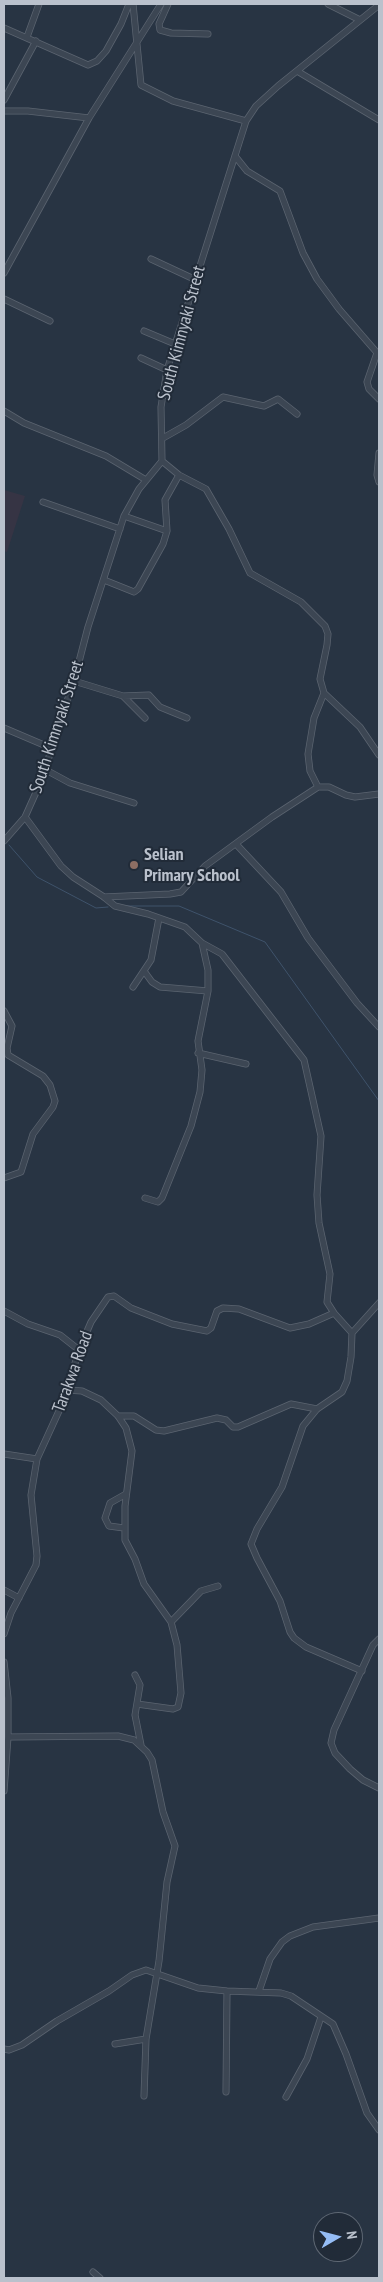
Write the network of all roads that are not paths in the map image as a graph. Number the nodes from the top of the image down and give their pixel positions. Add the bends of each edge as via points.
1 (39, 4) edge
2 (129, 4) edge
3 (133, 4) edge
4 (162, 4) edge
5 (168, 4) edge
6 (328, 4) edge
7 (379, 5) edge
8 (360, 20) junction
9 (4, 28) edge
10 (208, 34) dead end
11 (27, 37) junction
12 (138, 40) junction
13 (36, 41) junction
14 (297, 71) junction
15 (4, 100) edge
16 (4, 111) edge
17 (89, 118) junction
18 (379, 120) edge
19 (246, 121) junction
20 (235, 156) junction
21 (151, 259) dead end
22 (4, 273) edge
23 (196, 280) junction
24 (4, 299) edge
25 (50, 321) dead end
26 (144, 331) dead end
27 (175, 344) junction
28 (378, 354) edge
29 (141, 358) dead end
30 (167, 370) junction
31 (379, 399) edge
32 (4, 411) edge
33 (297, 414) dead end
34 (163, 438) junction
35 (379, 453) edge
36 (162, 461) junction
37 (179, 475) junction
38 (146, 480) junction
39 (379, 482) edge
40 (43, 502) dead end
41 (124, 516) junction
42 (120, 529) junction
43 (167, 531) junction
44 (104, 580) junction
45 (74, 681) junction
46 (324, 693) junction
47 (123, 696) junction
48 (144, 718) dead end
49 (187, 718) dead end
50 (4, 728) edge
51 (52, 748) junction
52 (379, 754) edge
53 (46, 770) junction
54 (318, 787) junction
55 (379, 794) edge
56 (134, 803) dead end
57 (25, 817) junction
58 (4, 841) edge
59 (236, 844) junction
60 (104, 897) junction
61 (159, 918) junction
62 (202, 943) junction
63 (144, 971) junction
64 (133, 987) dead end
65 (208, 990) junction
66 (4, 1011) edge
67 (379, 1026) edge
68 (198, 1053) junction
69 (246, 1064) dead end
70 (4, 1178) edge
71 (145, 1198) dead end
72 (379, 1303) edge
73 (4, 1310) edge
74 (334, 1313) junction
75 (352, 1333) junction
76 (79, 1350) junction
77 (67, 1390) junction
78 (317, 1409) junction
79 (118, 1416) junction
80 (4, 1454) edge
81 (37, 1459) junction
82 (126, 1494) junction
83 (124, 1528) junction
84 (218, 1586) dead end
85 (4, 1590) edge
86 (19, 1598) junction
87 (171, 1622) junction
88 (4, 1634) edge
89 (379, 1640) edge
90 (4, 1665) edge
91 (362, 1671) junction
92 (135, 1675) dead end
93 (136, 1704) junction
94 (8, 1736) junction
95 (141, 1745) junction
96 (379, 1788) edge
97 (4, 1791) edge
98 (379, 1918) edge
99 (157, 1973) junction
100 (226, 1991) junction
101 (259, 1992) junction
102 (321, 2016) junction
103 (146, 2039) junction
104 (115, 2044) dead end
105 (4, 2049) edge
106 (226, 2092) dead end
107 (144, 2096) dead end
108 (286, 2097) dead end
109 (379, 2130) edge
110 (93, 2272) dead end
111 (100, 2278) edge

1 - 11 street
2 - 13 street via 106,51 90,64
3 - 12 street
4 - 12 street
5 - 10 street via 159,24 160,30
6 - 8 street
7 - 8 street, South Kimnyaki Street
8 - 14 street, South Kimnyaki Street
9 - 11 street
11 - 13 street
12 - 17 street
12 - 19 street via 141,85 173,101
13 - 15 street
14 - 18 street
14 - 19 street, South Kimnyaki Street via 265,97
16 - 17 street
17 - 22 street
19 - 20 street, South Kimnyaki Street
20 - 23 street, South Kimnyaki Street
20 - 28 street via 247,170 280,191 303,253 317,279
21 - 23 street
23 - 27 street, South Kimnyaki Street
24 - 25 street
26 - 27 street
27 - 30 street, South Kimnyaki Street
28 - 31 street via 367,382
29 - 30 street
30 - 34 street, South Kimnyaki Street via 161,407
32 - 38 street via 106,456
33 - 34 street via 278,399 264,406 224,398
34 - 36 street, South Kimnyaki Street
35 - 39 street
36 - 37 street
36 - 38 street, South Kimnyaki Street
37 - 43 street via 165,500
37 - 46 street via 206,489 250,573 301,602 325,626 327,645 320,679
38 - 41 street, South Kimnyaki Street
40 - 42 street
41 - 42 street, South Kimnyaki Street
41 - 43 street
42 - 44 street, South Kimnyaki Street
43 - 44 street via 153,565 136,592
44 - 45 street, South Kimnyaki Street
45 - 47 street
45 - 51 street, South Kimnyaki Street
46 - 52 street via 360,727
46 - 54 street via 314,718 308,754 310,770
47 - 48 street
47 - 49 street via 149,695 160,707
50 - 51 street
51 - 53 street, South Kimnyaki Street
53 - 56 street via 70,783
53 - 57 street, South Kimnyaki Street
54 - 55 street via 329,787 355,797
54 - 59 street
57 - 58 street, South Kimnyaki Street
57 - 60 street via 66,872
59 - 60 street via 205,866 181,892
59 - 67 street via 281,892 308,938 361,1009
60 - 61 street via 116,906
61 - 62 street via 185,927
61 - 63 street via 151,960
62 - 65 street via 208,970
62 - 74 street via 217,950 229,962 304,1060 321,1136 318,1203 330,1274 327,1302
63 - 64 street
63 - 65 street via 160,987
65 - 68 street
66 - 70 street via 12,1026 8,1055 43,1076 55,1101 33,1134 21,1172
68 - 69 street
68 - 71 street via 202,1082 188,1134 160,1201
72 - 75 street
73 - 76 street via 28,1324 60,1336
74 - 75 street
74 - 76 street, Tarakwa Road via 290,1328 239,1309 222,1308 217,1311 207,1331 172,1324 111,1296 96,1314
75 - 78 street via 351,1362 345,1387 338,1396
76 - 77 street, Tarakwa Road
77 - 79 street via 94,1396
77 - 81 street, Tarakwa Road
78 - 79 street via 291,1404 238,1427 217,1418 164,1431 156,1430 134,1416
78 - 91 street via 304,1426 282,1487 252,1538 252,1549 280,1601 294,1638 306,1647
79 - 82 street via 129,1435 132,1452
80 - 81 street
81 - 86 street, Tarakwa Road via 31,1495 37,1560
82 - 83 street
82 - 83 street via 110,1503 105,1518 109,1526
83 - 87 street via 125,1540 144,1584
84 - 87 street via 201,1591
85 - 86 street
86 - 88 street, Tarakwa Road
87 - 93 street via 179,1654 179,1705 173,1710
89 - 91 street via 373,1645
90 - 94 street
91 - 96 street via 331,1743 335,1753 350,1769
92 - 93 street via 140,1686
93 - 95 street
94 - 95 street via 118,1736
94 - 97 street
95 - 99 street via 152,1760 163,1812 175,1846 167,1882
98 - 101 street via 313,1927 290,1936 270,1959
99 - 100 street via 198,1988
99 - 103 street
99 - 105 street via 138,1972 22,2045
100 - 101 street
100 - 106 street
101 - 102 street via 291,1996
102 - 108 street via 307,2059
102 - 109 street via 336,2029 367,2113
103 - 104 street
103 - 107 street
110 - 111 street

